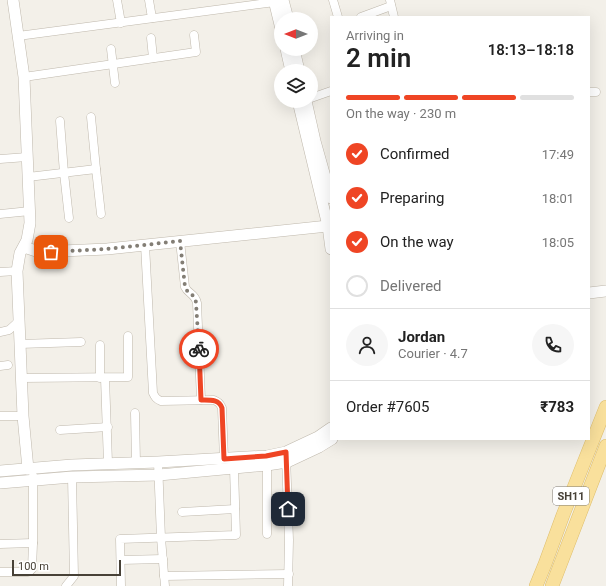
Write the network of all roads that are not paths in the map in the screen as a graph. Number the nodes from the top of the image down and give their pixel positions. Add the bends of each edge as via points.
1 (13, 0) edge
2 (118, 0) edge
3 (149, 0) edge
4 (333, 0) edge
5 (278, 1) edge
6 (390, 3) edge
7 (279, 12) edge
8 (284, 12) edge
9 (338, 16) edge
10 (363, 16) edge
11 (394, 16) edge
12 (152, 18) junction
13 (121, 22) junction
14 (194, 35) dead end
15 (18, 36) junction
16 (151, 38) dead end
17 (111, 49) dead end
18 (153, 58) junction
19 (112, 64) junction
20 (24, 77) junction
21 (114, 83) dead end
22 (330, 91) edge
23 (318, 96) edge
24 (300, 108) edge
25 (308, 108) edge
26 (91, 117) dead end
27 (60, 121) dead end
28 (27, 157) junction
29 (0, 159) edge
30 (96, 169) junction
31 (64, 173) junction
32 (28, 177) junction
33 (330, 194) edge
34 (30, 211) junction
35 (0, 214) edge
36 (101, 214) dead end
37 (69, 218) dead end
38 (328, 226) junction
39 (180, 241) junction
40 (330, 241) edge
41 (145, 245) junction
42 (24, 247) junction
43 (17, 271) junction
44 (0, 272) edge
45 (606, 291) edge
46 (590, 293) edge
47 (606, 296) edge
48 (590, 299) edge
49 (19, 321) junction
50 (0, 332) edge
51 (128, 336) dead end
52 (81, 342) dead end
53 (20, 344) junction
54 (100, 345) dead end
55 (22, 378) junction
56 (103, 378) junction
57 (201, 400) junction
58 (606, 407) edge
59 (135, 412) dead end
60 (0, 416) edge
61 (23, 416) junction
62 (108, 427) junction
63 (330, 429) edge
64 (60, 430) dead end
65 (330, 440) edge
66 (606, 446) edge
67 (286, 457) junction
68 (224, 459) junction
69 (158, 462) junction
70 (108, 463) junction
71 (136, 463) junction
72 (267, 466) junction
73 (234, 468) junction
74 (30, 469) junction
75 (0, 471) edge
76 (159, 475) junction
77 (72, 477) junction
78 (33, 480) junction
79 (0, 483) edge
80 (235, 509) junction
81 (182, 512) dead end
82 (268, 534) dead end
83 (161, 538) junction
84 (33, 543) junction
85 (0, 544) edge
86 (163, 559) junction
87 (120, 560) junction
88 (1, 572) dead end
89 (289, 574) junction
90 (164, 576) junction
91 (66, 586) edge
92 (121, 586) edge
93 (165, 586) edge
94 (288, 586) edge
95 (536, 586) edge
96 (552, 586) edge

1 - 15 street
2 - 13 street
3 - 12 street
4 - 9 street
5 - 7 street
5 - 8 street
5 - 12 street
6 - 10 street
6 - 11 street
12 - 13 street
13 - 15 street
14 - 18 street via 196,52
15 - 20 street
16 - 18 street
17 - 19 street
18 - 19 street
19 - 20 street
19 - 21 street
20 - 28 street
22 - 23 street
24 - 38 street
25 - 33 street
26 - 30 street
27 - 31 street
28 - 29 street
28 - 32 street
30 - 31 street
30 - 36 street
31 - 32 street
31 - 37 street
32 - 34 street
34 - 35 street
34 - 42 street
38 - 39 street
38 - 40 street
39 - 41 street
39 - 57 street via 185,287 195,296 196,303
41 - 42 street via 39,252
41 - 57 street via 154,397 161,401
42 - 43 street via 20,253
43 - 44 street
43 - 49 street
45 - 46 street
47 - 48 street
49 - 50 street via 9,330
49 - 53 street
51 - 56 street via 128,377
52 - 53 street
53 - 55 street
54 - 56 street
55 - 56 street
55 - 61 street
56 - 62 street
57 - 68 street via 214,400 222,408
58 - 95 main road, SH11
59 - 71 street
60 - 61 street
61 - 74 street
62 - 64 street
62 - 70 street
63 - 67 street
65 - 67 street via 319,447
66 - 96 main road, SH11
67 - 68 street
67 - 72 street
67 - 89 street
68 - 69 street
69 - 71 street
69 - 76 street
70 - 71 street
70 - 74 street
72 - 73 street
72 - 82 street
73 - 76 street
73 - 80 street
74 - 75 street
74 - 78 street
76 - 77 street
76 - 83 street
77 - 78 street
77 - 91 street via 74,576
78 - 79 street
78 - 84 street
80 - 81 street
80 - 83 street via 236,535
83 - 86 street
83 - 87 street via 120,539
84 - 85 street
84 - 88 street via 30,571
86 - 87 street
86 - 90 street
87 - 92 street
89 - 90 street
89 - 94 street
90 - 93 street

